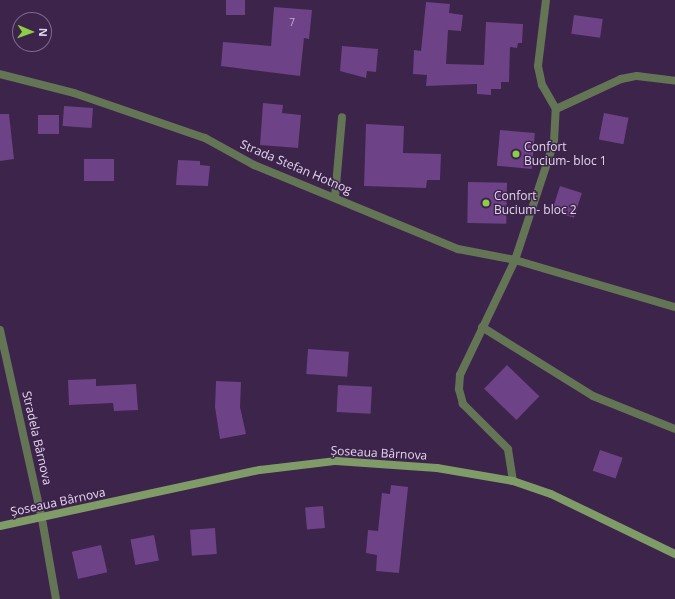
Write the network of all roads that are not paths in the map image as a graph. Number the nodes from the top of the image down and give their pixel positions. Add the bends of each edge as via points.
1 (546, 0) edge
2 (0, 74) edge
3 (675, 81) edge
4 (556, 109) junction
5 (342, 116) dead end
6 (335, 197) junction
7 (515, 260) junction
8 (675, 307) edge
9 (482, 327) junction
10 (0, 330) edge
11 (675, 430) edge
12 (514, 481) junction
13 (42, 519) junction
14 (0, 526) edge
15 (675, 554) edge
16 (56, 599) edge

1 - 4 street via 538,66 542,85
2 - 6 street, Strada Stefan Hotnog via 89,98 205,138 254,165
3 - 4 street via 637,76 621,79
4 - 7 street via 554,142
5 - 6 street
6 - 7 street, Strada Stefan Hotnog via 458,249
7 - 8 street, Strada Stefan Hotnog
7 - 9 street
9 - 11 street via 593,396
9 - 12 street via 460,375 459,389 463,404 508,449
10 - 13 street, Stradela Bârnova
12 - 13 main road, Șoseaua Bârnova via 437,468 336,461 260,470
12 - 15 main road, Șoseaua Bârnova via 551,494
13 - 14 main road, Șoseaua Bârnova
13 - 16 street, Stradela Bârnova

